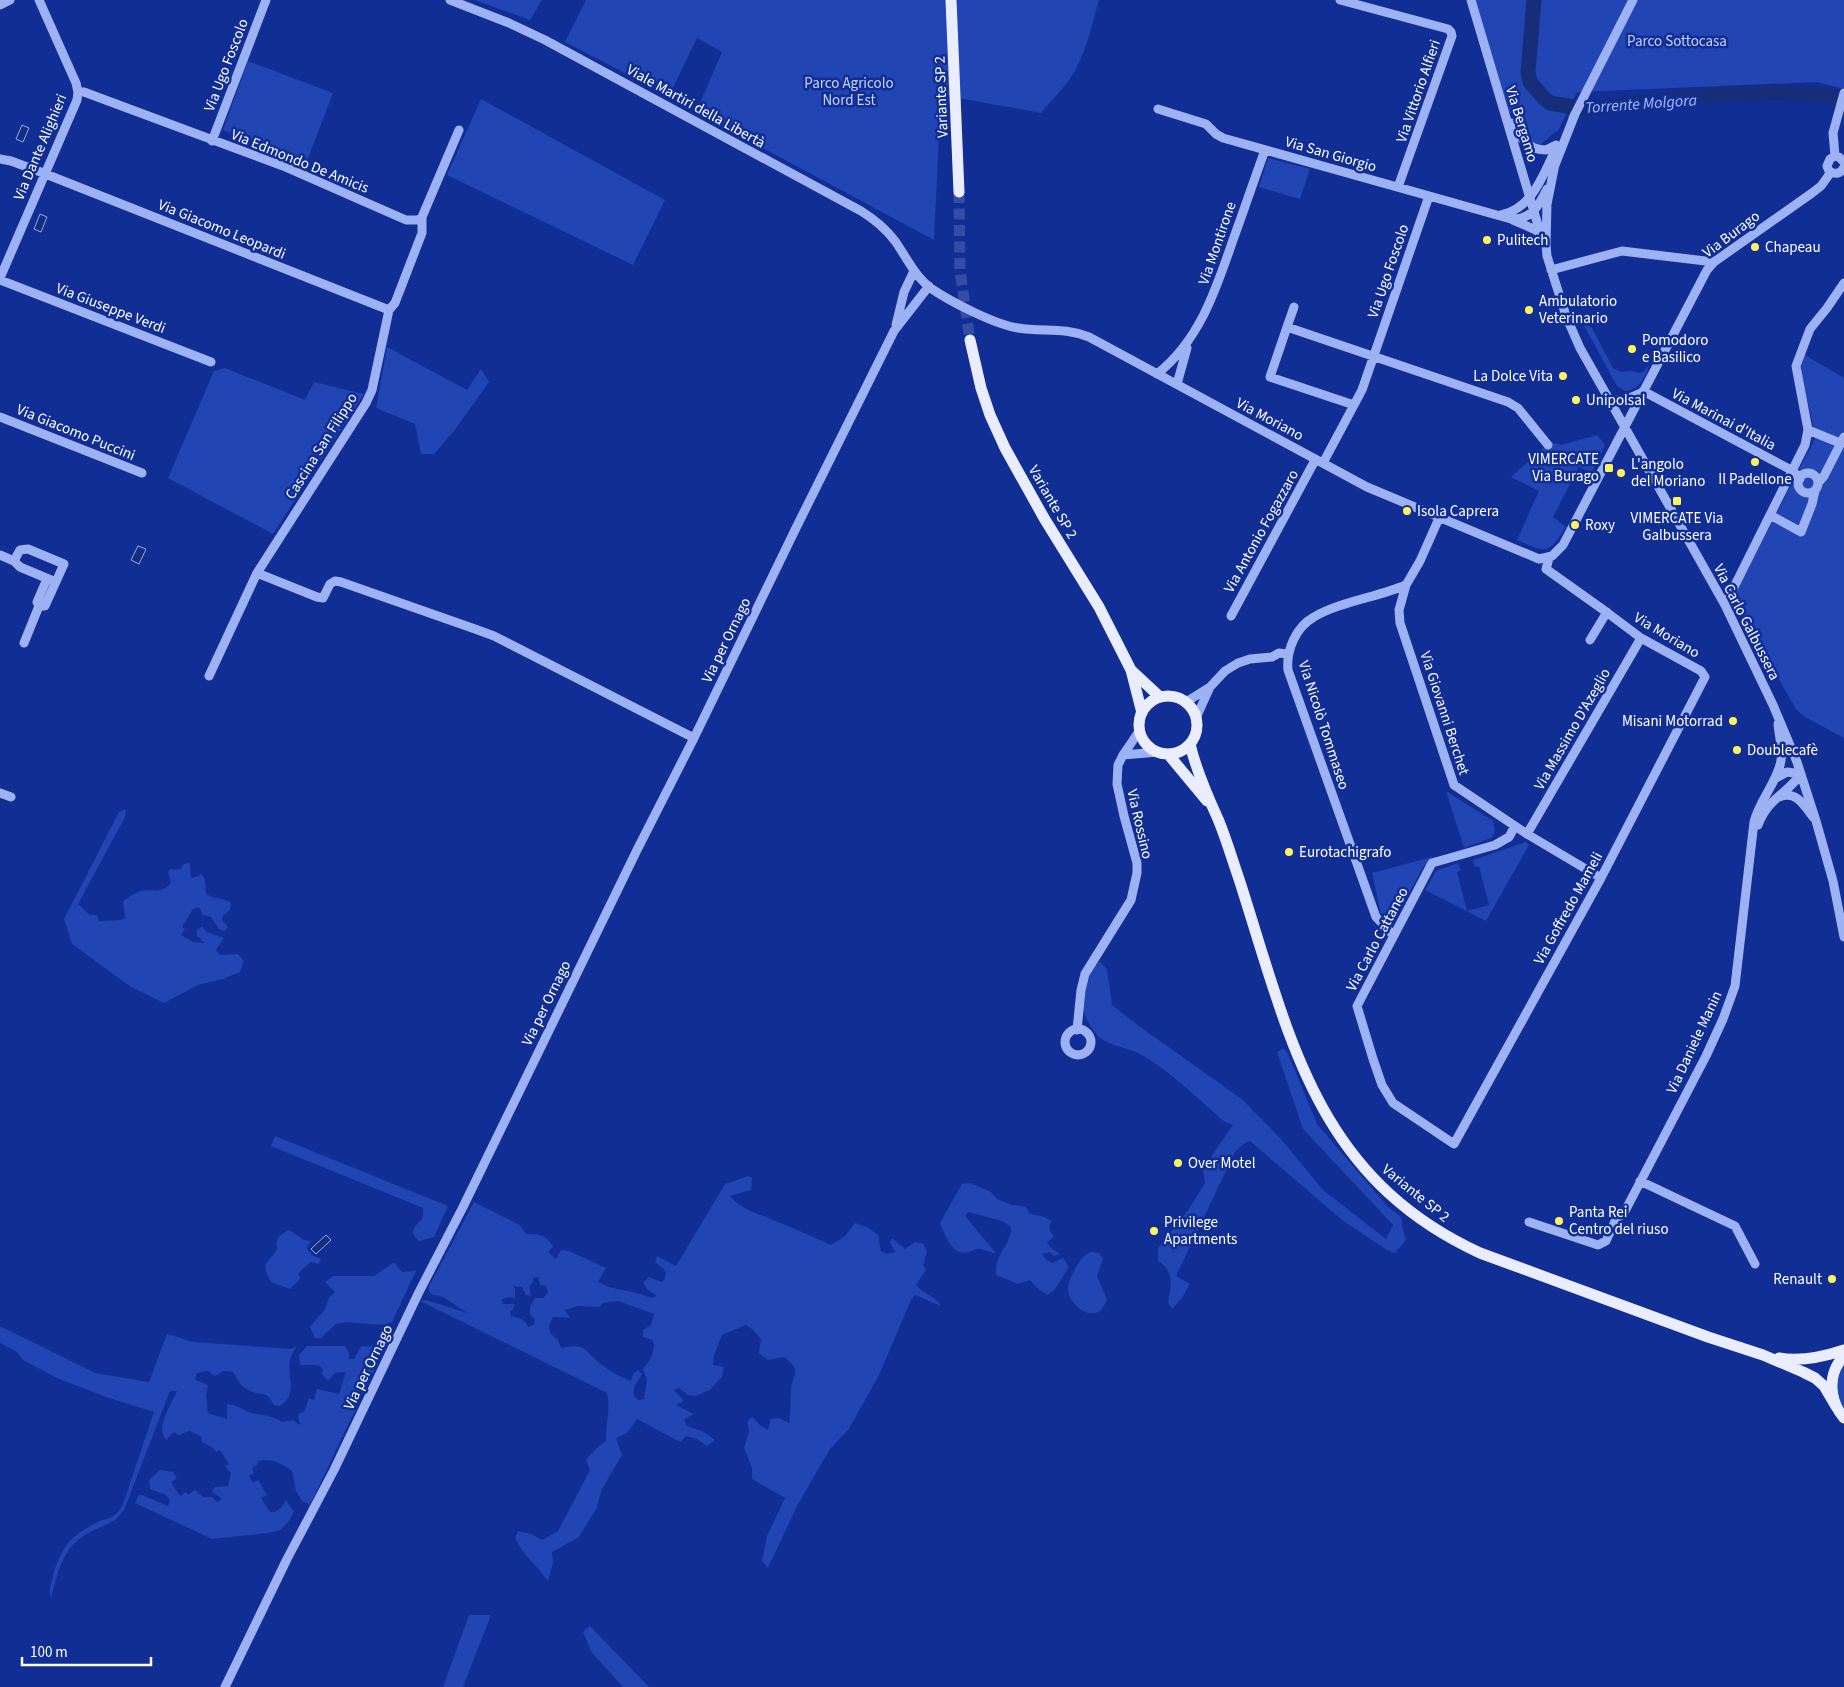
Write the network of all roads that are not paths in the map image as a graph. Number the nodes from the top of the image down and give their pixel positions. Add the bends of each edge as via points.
1 (10, 0) edge
2 (39, 0) edge
3 (266, 0) edge
4 (450, 0) edge
5 (952, 0) edge
6 (1340, 0) edge
7 (1471, 0) edge
8 (1633, 0) edge
9 (1359, 2) edge
10 (0, 5) edge
11 (78, 92) junction
12 (1844, 93) edge
13 (1158, 109) dead end
14 (1505, 113) junction
15 (1575, 114) junction
16 (460, 130) dead end
17 (212, 141) junction
18 (1560, 141) junction
19 (1264, 150) junction
20 (1835, 156) junction
21 (0, 159) edge
22 (1844, 162) edge
23 (1555, 164) junction
24 (1844, 168) edge
25 (1831, 172) junction
26 (45, 174) junction
27 (1398, 188) junction
28 (959, 192) tunnel mouth
29 (1429, 196) junction
30 (1531, 198) junction
31 (1534, 211) junction
32 (1501, 216) junction
33 (422, 217) junction
34 (1510, 219) junction
35 (1540, 234) junction
36 (1547, 256) junction
37 (1714, 262) junction
38 (908, 263) joint
39 (1551, 270) junction
40 (914, 271) junction
41 (0, 279) edge
42 (1844, 283) edge
43 (928, 286) junction
44 (1294, 307) dead end
45 (389, 310) junction
46 (1288, 327) junction
47 (894, 331) junction
48 (970, 340) tunnel mouth
49 (1188, 343) junction
50 (1374, 355) junction
51 (211, 362) dead end
52 (1157, 374) junction
53 (1177, 384) junction
54 (1643, 392) junction
55 (1610, 401) junction
56 (1354, 405) junction
57 (0, 417) edge
58 (1624, 427) junction
59 (1808, 430) junction
60 (1842, 440) edge
61 (1548, 445) dead end
62 (1320, 462) junction
63 (1793, 471) junction
64 (142, 473) dead end
65 (1800, 479) junction
66 (1817, 487) junction
67 (1770, 515) junction
68 (1438, 516) junction
69 (0, 555) edge
70 (1549, 558) junction
71 (14, 561) junction
72 (257, 573) junction
73 (52, 580) junction
74 (1406, 585) junction
75 (1725, 605) junction
76 (1607, 612) junction
77 (1231, 616) dead end
78 (1641, 638) junction
79 (1590, 640) dead end
80 (24, 643) dead end
81 (1288, 656) junction
82 (1131, 670) junction
83 (209, 676) dead end
84 (1702, 684) joint
85 (1210, 687) junction
86 (1160, 697) junction
87 (1186, 702) junction
88 (1142, 713) junction
89 (1778, 717) junction
90 (1196, 718) junction
91 (1140, 730) junction
92 (694, 738) junction
93 (1190, 744) junction
94 (1163, 753) junction
95 (1123, 755) junction
96 (1801, 774) junction
97 (1768, 788) junction
98 (0, 793) edge
99 (11, 797) dead end
100 (1774, 799) junction
101 (1213, 809) junction
102 (1816, 821) junction
103 (1515, 826) junction
104 (1527, 834) junction
105 (1752, 845) junction
106 (1601, 878) junction
107 (1393, 935) junction
108 (1844, 937) edge
109 (1077, 1030) dead end
110 (1454, 1144) joint
111 (1640, 1181) junction
112 (1529, 1222) dead end
113 (1755, 1264) dead end
114 (1844, 1350) edge
115 (1763, 1355) junction
116 (1844, 1356) edge
117 (1840, 1413) edge
118 (225, 1687) edge

1 - 10 street
2 - 11 street, Via Dante Alighieri
3 - 17 street, Via Ugo Foscolo
4 - 38 street, Viale Martiri della Libertà via 546,40 861,211 889,234
5 - 28 main road, Variante SP 2
6 - 9 street
7 - 14 street, Via Bergamo
8 - 15 street, Via Carlo Galbussera
9 - 27 street, Via Vittorio Alfieri via 1448,28 1452,36
11 - 17 street, Via Edmondo De Amicis
11 - 26 street, Via Dante Alighieri
12 - 20 street via 1833,138
13 - 19 street, Via San Giorgio via 1206,124 1223,138
14 - 18 street via 1532,148 1548,150
14 - 30 street, Via Bergamo
15 - 18 street, Via Carlo Galbussera
15 - 23 street, Via Carlo Galbussera
16 - 33 street
17 - 33 street, Via Edmondo De Amicis via 283,166 406,220
18 - 30 street, Via Carlo Galbussera
19 - 27 street, Via San Giorgio
19 - 49 street, Via Montirone via 1213,296
20 - 22 street
20 - 25 street, Via Burago via 1827,163
21 - 26 street, Via Giacomo Leopardi
23 - 31 street, Via Carlo Galbussera via 1542,200
23 - 36 street, Via Carlo Galbussera via 1548,204
24 - 25 street via 1838,173
25 - 37 street, Via Burago via 1812,193
26 - 41 street, Via Dante Alighieri
26 - 45 street, Via Giacomo Leopardi
27 - 29 street, Via San Giorgio
29 - 32 street, Via San Giorgio
29 - 50 street, Via Ugo Foscolo
30 - 31 street, Via Bergamo
30 - 32 street
31 - 34 street via 1523,219
31 - 35 street, Via Bergamo
32 - 34 street, Via San Giorgio
33 - 45 street, Cascina San Filippo via 422,233 395,303
34 - 35 street, Via San Giorgio
35 - 36 street, Via Bergamo
36 - 39 street, Via Carlo Galbussera
37 - 39 street via 1622,251
37 - 54 street, Via Burago via 1696,289
38 - 40 street, Via Moriano
39 - 55 street, Via Carlo Galbussera via 1580,348
40 - 43 street, Via Moriano
40 - 47 street, Via per Ornago via 904,292
41 - 51 street, Via Giuseppe Verdi
42 - 59 street via 1810,329 1796,366
43 - 47 street, Via per Ornago
43 - 52 street, Via Moriano via 1007,326 1060,329 1085,335
44 - 46 street
45 - 72 street, Cascina San Filippo via 372,390 366,403
46 - 50 street
46 - 56 street via 1270,377
47 - 92 street, Via per Ornago
48 - 82 main road, Variante SP 2 via 984,399 1006,448
49 - 52 street
49 - 53 street
50 - 56 street, Via Ugo Foscolo
50 - 61 street via 1508,402 1518,408
52 - 53 street, Via Moriano
53 - 62 street, Via Moriano
54 - 55 street via 1627,399
54 - 58 street, Via Burago
54 - 63 street, Via Marinai d'Italia
55 - 58 street, Via Carlo Galbussera
56 - 62 street, Via Ugo Foscolo
57 - 64 street, Via Giacomo Puccini
58 - 70 street, Via Burago via 1563,545
58 - 75 street, Via Carlo Galbussera
59 - 60 street
59 - 63 street
60 - 66 street
62 - 68 street, Via Moriano via 1367,487
62 - 77 street, Via Antonio Fogazzaro via 1313,464
63 - 65 street
63 - 67 street
65 - 66 street via 1804,474 1811,474 1816,477
65 - 66 street via 1801,490 1809,493
66 - 67 street via 1801,532
67 - 75 street
68 - 70 street, Via Moriano via 1536,558
68 - 74 street
69 - 71 street
70 - 76 street, Via Moriano via 1546,569
71 - 73 street via 20,567
71 - 73 street via 20,550 28,549 64,564
72 - 83 street, Cascina San Filippo
72 - 92 street via 323,598 330,584 341,582 475,629
73 - 80 street via 37,602 39,606
74 - 81 street, Via Nicolò Tommaseo via 1315,616 1299,631
74 - 103 street, Via Giovanni Berchet via 1399,610 1400,623 1454,785
75 - 89 street, Via Carlo Galbussera
76 - 78 street, Via Moriano
76 - 79 street
78 - 84 street, Via Moriano via 1703,672
78 - 104 street, Via Massimo D'Azeglio
81 - 85 street via 1279,653 1238,663
81 - 107 street, Via Nicolò Tommaseo via 1288,670 1376,917
82 - 86 main road, Variante SP 2
82 - 88 main road, Variante SP 2
84 - 106 street, Via Goffredo Mameli
85 - 87 street
85 - 90 street
86 - 87 main road via 1174,696
86 - 88 main road via 1146,706
87 - 90 main road
88 - 91 main road, Variante SP 2
89 - 96 street, Via Carlo Galbussera
89 - 97 street, Via Daniele Manin via 1781,760
90 - 93 main road via 1196,732
91 - 94 main road, Variante SP 2 via 1144,741
91 - 95 street, Via Rossino
92 - 118 street, Via per Ornago
93 - 94 main road via 1184,749
93 - 101 main road, Variante SP 2
94 - 95 street
94 - 101 main road, Variante SP 2
95 - 109 street, Via Rossino via 1118,765 1117,784 1137,873 1131,900 1085,974 1080,990
96 - 97 street, Via Daniele Manin via 1782,774
96 - 100 street, Via Daniele Manin via 1794,784
96 - 102 street, Via Carlo Galbussera
97 - 105 street, Via Daniele Manin via 1755,817
98 - 99 street
100 - 102 street via 1786,794 1794,796
100 - 105 street, Via Daniele Manin via 1761,818
101 - 115 main road, Variante SP 2 via 1309,1083 1347,1148 1379,1185 1426,1223 1480,1253
102 - 108 street, Via Carlo Galbussera
103 - 104 street, Via Giovanni Berchet
103 - 107 street, Via Carlo Cattaneo via 1509,837 1495,845 1432,864
104 - 106 street, Via Giovanni Berchet
105 - 111 street, Via Daniele Manin via 1735,986 1706,1056
106 - 110 street, Via Goffredo Mameli
107 - 110 street, Via Carlo Cattaneo via 1357,1006 1372,1059 1392,1103
111 - 112 street, Via Daniele Manin via 1606,1241 1598,1245
111 - 113 street via 1735,1226
114 - 115 main road, Variante SP 2 via 1802,1359
115 - 117 main road, Variante SP 2 via 1816,1378
116 - 117 main road via 1834,1372 1832,1384

